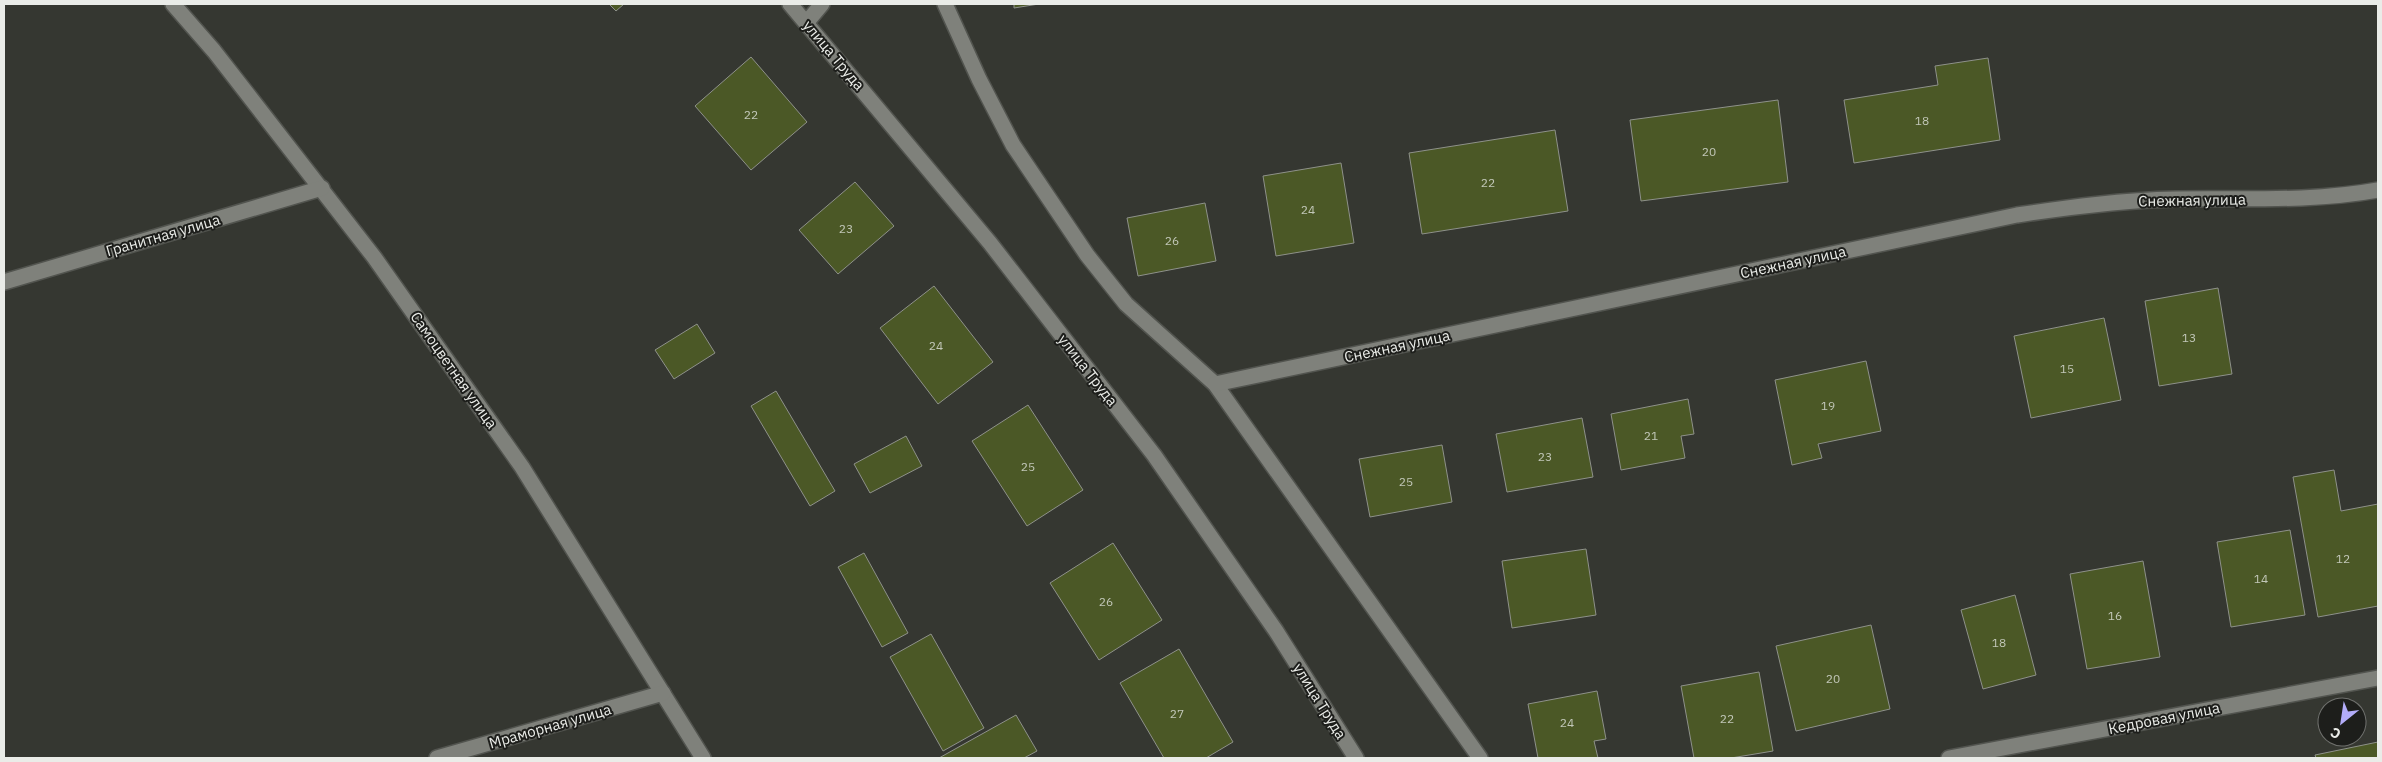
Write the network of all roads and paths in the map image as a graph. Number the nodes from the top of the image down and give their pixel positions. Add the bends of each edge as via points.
1 (173, 4) edge
2 (790, 4) edge
3 (822, 4) edge
4 (945, 4) edge
5 (807, 22) junction
6 (322, 188) junction
7 (2378, 190) edge
8 (4, 282) edge
9 (1215, 384) junction
10 (2378, 678) edge
11 (663, 693) junction
12 (436, 758) edge
13 (703, 758) edge
14 (1356, 758) edge
15 (1480, 758) edge
16 (1949, 758) edge

1 - 6 street, Самоцветная улица
2 - 5 street, улица Труда
3 - 5 street
4 - 9 street via 1013,145 1087,255 1126,304
5 - 14 street, улица Труда via 990,243 1154,456 1276,631
6 - 8 street, Гранитная улица
6 - 11 street, Самоцветная улица via 522,467
7 - 9 street, Снежная улица via 2278,198 2093,204 2017,215
9 - 15 street
10 - 16 street, Кедровая улица
11 - 12 street, Мраморная улица
11 - 13 street, Самоцветная улица

